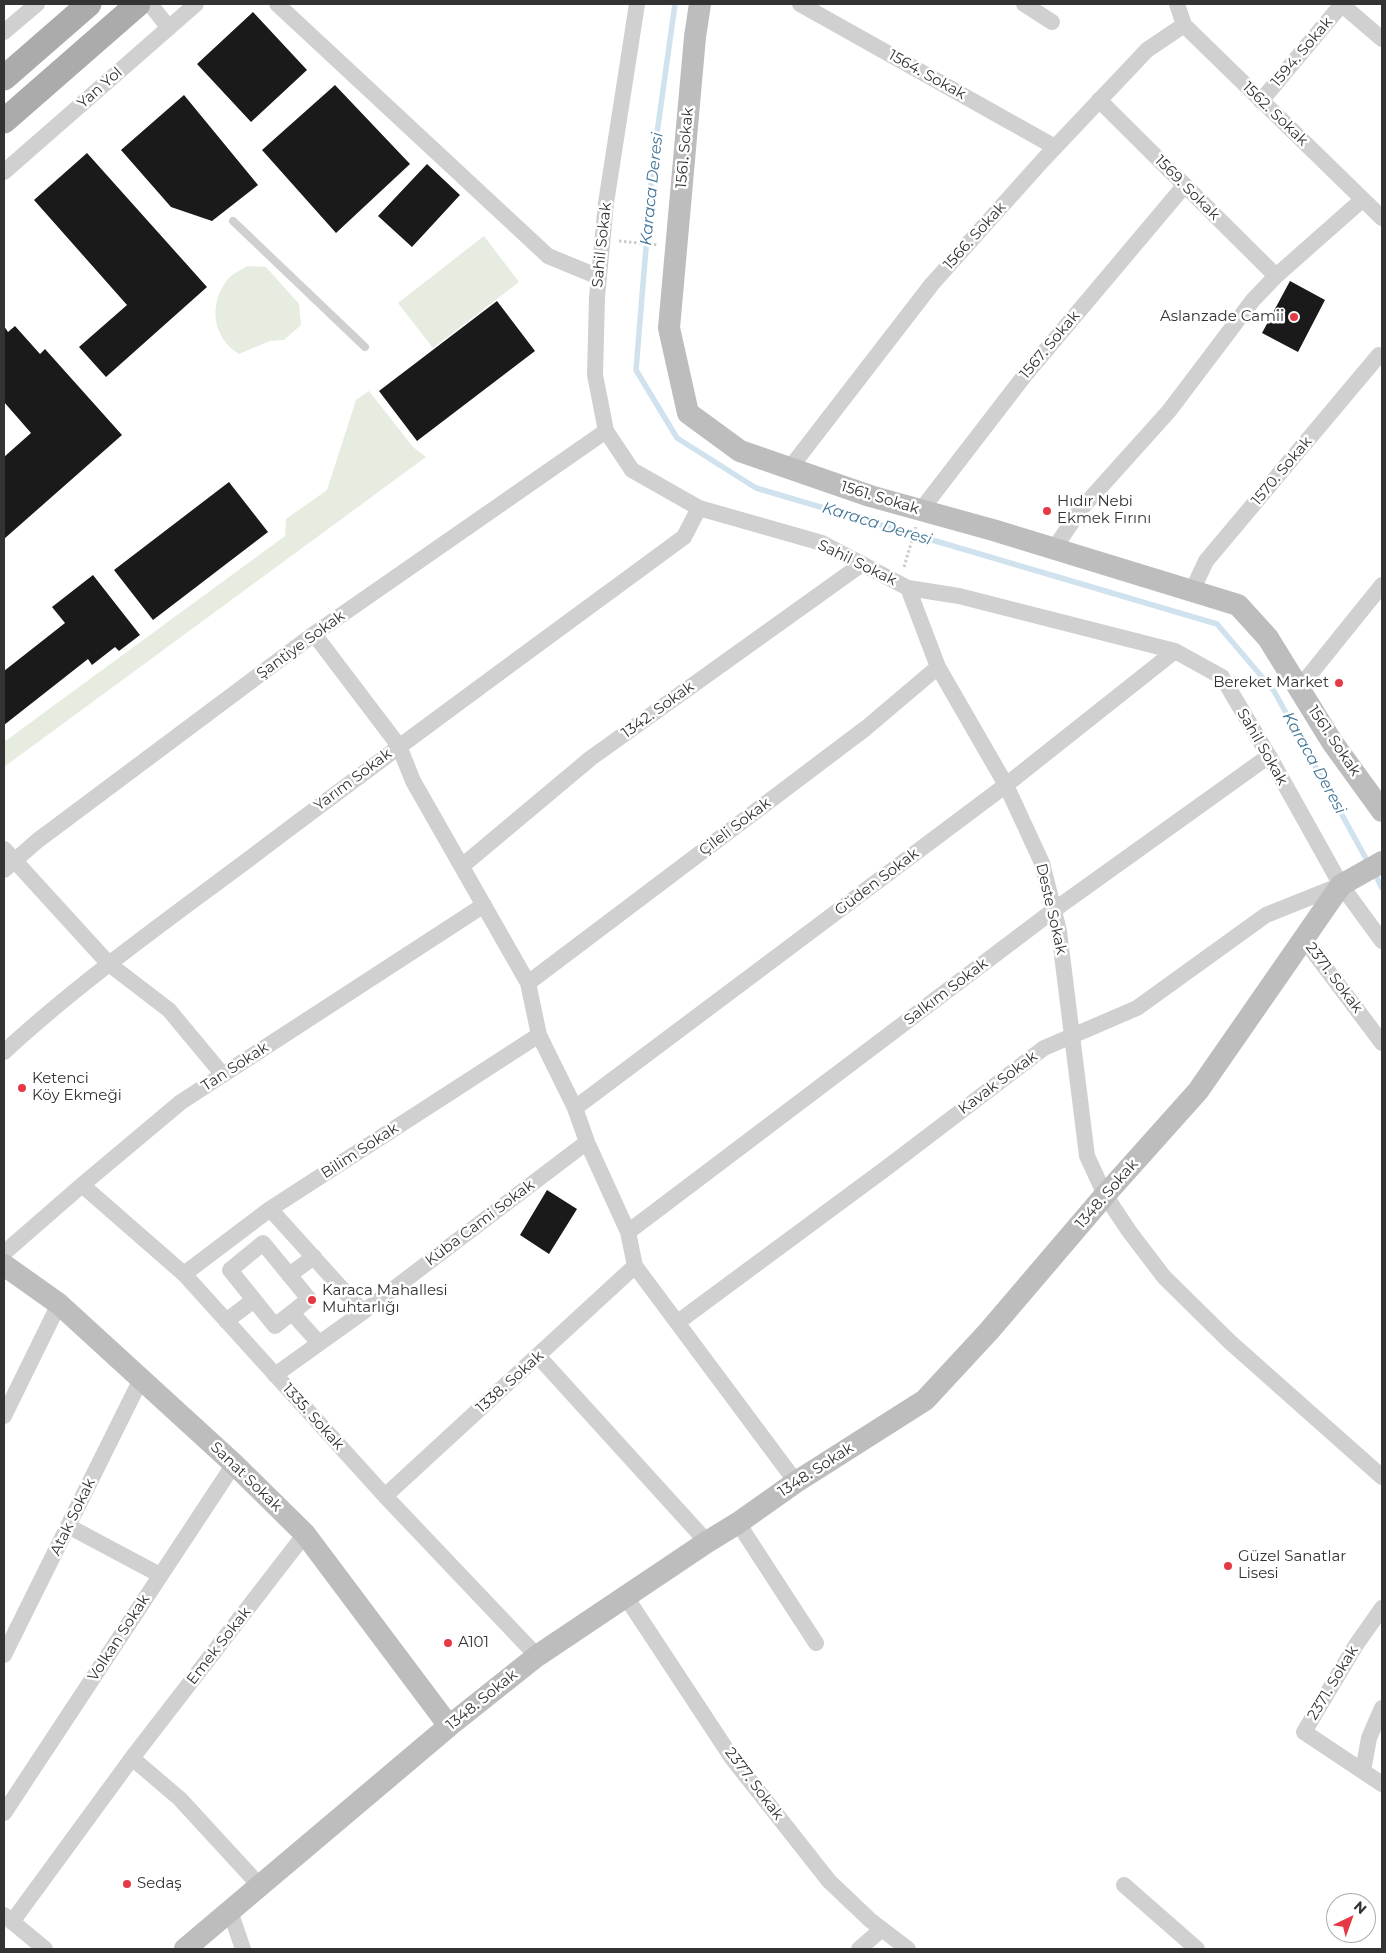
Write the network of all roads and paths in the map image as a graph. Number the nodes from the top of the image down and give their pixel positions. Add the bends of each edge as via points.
1 (36, 4) edge
2 (89, 4) edge
3 (138, 4) edge
4 (150, 4) edge
5 (196, 4) edge
6 (278, 4) edge
7 (638, 4) edge
8 (700, 4) edge
9 (800, 4) edge
10 (1024, 4) edge
11 (1177, 4) edge
12 (1342, 4) edge
13 (1052, 22) dead end
14 (1184, 25) junction
15 (169, 28) junction
16 (4, 32) edge
17 (1382, 39) edge
18 (4, 78) edge
19 (1099, 100) junction
20 (1261, 101) junction
21 (4, 121) edge
22 (1055, 147) junction
23 (4, 172) edge
24 (1185, 186) junction
25 (1362, 200) junction
26 (1382, 218) edge
27 (234, 221) dead end
28 (603, 239) junction
29 (676, 247) junction
30 (1276, 276) junction
31 (599, 277) junction
32 (365, 347) dead end
33 (1379, 355) dead end
34 (606, 431) junction
35 (790, 468) junction
36 (699, 508) junction
37 (921, 510) junction
38 (1054, 549) junction
39 (862, 564) junction
40 (904, 585) junction
41 (1382, 585) edge
42 (1192, 591) junction
43 (314, 634) junction
44 (1175, 651) junction
45 (938, 667) junction
46 (1299, 688) junction
47 (399, 746) junction
48 (1269, 756) junction
49 (1006, 784) junction
50 (1380, 803) edge
51 (7, 860) edge
52 (1382, 862) edge
53 (462, 866) junction
54 (1341, 885) junction
55 (484, 904) junction
56 (1054, 910) junction
57 (1303, 938) junction
58 (1382, 941) edge
59 (109, 964) junction
60 (528, 983) junction
61 (539, 1035) junction
62 (1074, 1036) junction
63 (1382, 1043) edge
64 (4, 1052) edge
65 (223, 1075) junction
66 (575, 1108) junction
67 (587, 1142) junction
68 (82, 1184) junction
69 (1106, 1195) junction
70 (270, 1209) junction
71 (628, 1232) junction
72 (234, 1237) junction
73 (4, 1253) edge
74 (249, 1256) junction
75 (314, 1257) junction
76 (4, 1265) edge
77 (635, 1266) junction
78 (184, 1274) junction
79 (289, 1275) junction
80 (254, 1300) junction
81 (59, 1304) junction
82 (363, 1312) junction
83 (292, 1313) junction
84 (226, 1321) junction
85 (678, 1322) junction
86 (320, 1343) junction
87 (538, 1356) junction
88 (275, 1375) junction
89 (141, 1379) junction
90 (4, 1416) edge
91 (234, 1464) junction
92 (1382, 1477) edge
93 (796, 1482) junction
94 (385, 1496) junction
95 (738, 1523) junction
96 (68, 1526) junction
97 (305, 1534) junction
98 (706, 1542) junction
99 (160, 1575) junction
100 (626, 1596) junction
101 (1382, 1608) edge
102 (816, 1643) dead end
103 (4, 1655) edge
104 (537, 1656) junction
105 (1382, 1708) edge
106 (449, 1726) junction
107 (132, 1758) junction
108 (1363, 1771) junction
109 (1382, 1784) edge
110 (4, 1813) edge
111 (1124, 1885) dead end
112 (260, 1886) junction
113 (230, 1911) junction
114 (8, 1919) edge
115 (882, 1929) junction
116 (45, 1949) edge
117 (185, 1949) edge
118 (243, 1949) edge
119 (859, 1949) edge
120 (908, 1949) edge
121 (1197, 1949) edge

1 - 16 street
2 - 18 main road
3 - 21 main road
4 - 15 street
5 - 15 street, Yan Yol
6 - 31 street via 548,256
7 - 28 street, Sahil Sokak
8 - 29 street, 1561. Sokak
9 - 22 street, 1564. Sokak
10 - 13 street
11 - 14 street, 1562. Sokak
12 - 17 street
12 - 20 street, 1594. Sokak
14 - 19 street, 1566. Sokak via 1147,50
14 - 20 street, 1562. Sokak
15 - 23 street, Yan Yol
19 - 22 street, 1566. Sokak
19 - 24 street, 1569. Sokak
20 - 25 street, 1562. Sokak
22 - 35 street, 1566. Sokak via 932,284
24 - 30 street, 1569. Sokak
24 - 37 street, 1567. Sokak via 1024,374
25 - 26 street, 1562. Sokak
25 - 30 street
27 - 32 lane
28 - 29 path
28 - 31 street, Sahil Sokak
29 - 35 street, 1561. Sokak via 668,328 688,413 740,451
30 - 38 street via 1253,300 1169,411 1080,510
31 - 34 street, Sahil Sokak via 595,375
33 - 42 street, 1570. Sokak via 1206,562
34 - 36 street, Sahil Sokak via 632,470
34 - 43 street, Şantiye Sokak
35 - 37 street, 1561. Sokak
36 - 39 street, Sahil Sokak via 822,543
36 - 47 street, Yarım Sokak via 684,537
37 - 38 street, 1561. Sokak
37 - 40 path
38 - 42 street, 1561. Sokak
39 - 40 street, Sahil Sokak
39 - 53 street, 1342. Sokak via 590,758
40 - 44 street, Sahil Sokak
40 - 45 street, Deste Sokak
41 - 46 street
42 - 46 street, 1561. Sokak via 1238,605 1268,638
43 - 47 street
43 - 51 street, Şantiye Sokak
44 - 48 street, Sahil Sokak via 1222,677
44 - 49 street, Güden Sokak
45 - 49 street, Deste Sokak
45 - 60 street, Çileli Sokak via 866,728
46 - 50 street, 1561. Sokak via 1332,742
47 - 53 street via 412,782
47 - 59 street, Yarım Sokak
48 - 54 street, Sahil Sokak
48 - 56 street, Salkım Sokak
49 - 56 street, Deste Sokak via 1042,863
49 - 66 street, Güden Sokak
51 - 59 street
52 - 54 street
53 - 55 street
54 - 57 street, 1348. Sokak
54 - 58 street, Sahil Sokak
54 - 62 street, Kavak Sokak via 1266,915 1137,1008
55 - 60 street
55 - 65 street, Tan Sokak
56 - 62 street, Deste Sokak
56 - 71 street, Salkım Sokak
57 - 63 street, 2371. Sokak
57 - 69 street, 1348. Sokak via 1198,1091
59 - 64 street, Yarım Sokak
59 - 65 street via 169,1010
60 - 61 street
61 - 66 street
61 - 70 street, Bilim Sokak
62 - 69 street, Deste Sokak via 1087,1156
62 - 85 street, Kavak Sokak via 1044,1048
65 - 68 street, Tan Sokak via 181,1102
66 - 67 street
67 - 71 street
67 - 82 street, Küba Cami Sokak
68 - 73 street, Tan Sokak
68 - 78 street, 1335. Sokak
69 - 92 street, Deste Sokak via 1164,1277 1230,1342
69 - 93 street, 1348. Sokak via 925,1400
70 - 72 street, Bilim Sokak
70 - 75 street
71 - 77 street
72 - 74 street
72 - 78 street, Bilim Sokak
74 - 79 street via 264,1244
74 - 80 street via 230,1270
75 - 79 street
75 - 82 street
76 - 81 street, Sanat Sokak
77 - 85 street
77 - 87 street, 1338. Sokak
78 - 84 street, 1335. Sokak
79 - 83 street via 309,1299
80 - 83 street via 275,1326
80 - 84 street
81 - 89 street, Sanat Sokak
81 - 90 street
82 - 86 street, Küba Cami Sokak
83 - 86 street
84 - 88 street, 1335. Sokak
85 - 93 street
86 - 88 street, Küba Cami Sokak
87 - 94 street, 1338. Sokak
87 - 98 street
88 - 94 street, 1335. Sokak
89 - 91 street, Sanat Sokak
89 - 96 street, Atak Sokak
91 - 97 street, Sanat Sokak
91 - 99 street, Volkan Sokak
93 - 95 street, 1348. Sokak
94 - 104 street, 1335. Sokak
95 - 98 street, 1348. Sokak
95 - 102 street
96 - 99 street
96 - 103 street, Atak Sokak
97 - 106 street, Sanat Sokak
97 - 107 street, Emek Sokak
98 - 100 street, 1348. Sokak
99 - 110 street, Volkan Sokak
100 - 104 street, 1348. Sokak
100 - 115 street, 2377. Sokak via 732,1758 829,1881
101 - 108 street, 2371. Sokak via 1356,1644 1304,1732
104 - 106 street, 1348. Sokak
105 - 108 street via 1369,1738
106 - 112 street, 1348. Sokak
107 - 112 street via 180,1799
107 - 114 street, Emek Sokak
108 - 109 street, 2371. Sokak
111 - 121 street
112 - 113 street, 1348. Sokak
113 - 117 street, 1348. Sokak
113 - 118 street
114 - 116 street
115 - 119 street
115 - 120 street, 2377. Sokak

